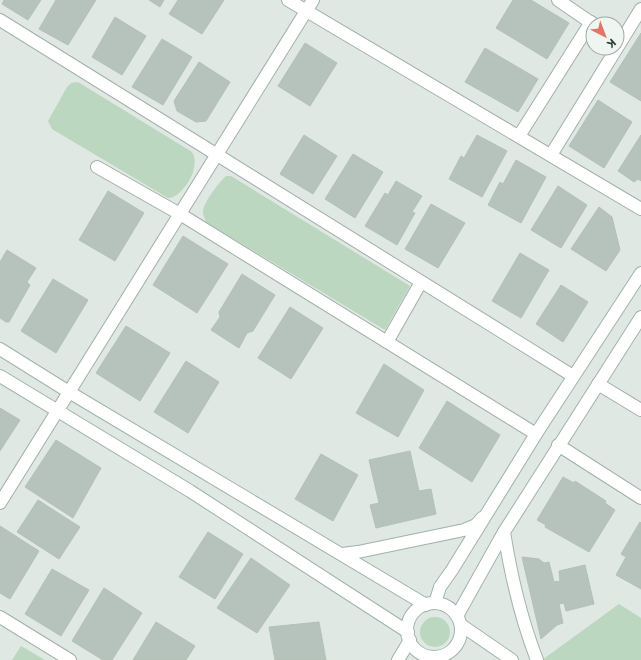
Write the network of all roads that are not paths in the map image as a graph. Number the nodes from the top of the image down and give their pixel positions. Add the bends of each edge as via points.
1 (288, 0) edge
2 (313, 0) edge
3 (558, 0) edge
4 (641, 9) edge
5 (306, 11) junction
6 (585, 18) edge
7 (0, 20) edge
8 (625, 32) edge
9 (585, 34) edge
10 (610, 56) edge
11 (519, 136) junction
12 (217, 155) junction
13 (551, 155) junction
14 (97, 167) dead end
15 (641, 209) edge
16 (180, 214) junction
17 (641, 273) edge
18 (421, 282) junction
19 (641, 317) edge
20 (387, 342) junction
21 (0, 348) edge
22 (0, 376) edge
23 (573, 376) junction
24 (598, 384) junction
25 (69, 392) junction
26 (57, 410) junction
27 (641, 410) edge
28 (536, 434) junction
29 (558, 445) junction
30 (641, 498) edge
31 (0, 503) edge
32 (490, 510) junction
33 (504, 532) junction
34 (342, 554) junction
35 (431, 604) junction
36 (0, 617) edge
37 (459, 620) junction
38 (409, 636) junction
39 (437, 658) edge
40 (70, 660) edge
41 (398, 660) edge
42 (512, 660) edge
43 (537, 660) edge

1 - 5 street
2 - 5 street
3 - 6 street
4 - 8 street
5 - 11 street
5 - 12 street
7 - 12 street
9 - 11 street
10 - 13 street
11 - 13 street
12 - 16 street
12 - 18 street
13 - 15 street
14 - 16 street
16 - 20 street
16 - 25 street
17 - 23 street
18 - 20 street
18 - 23 street
19 - 24 street
20 - 28 street
21 - 25 street
22 - 26 street
23 - 28 street
24 - 27 street
24 - 29 street
25 - 26 street
25 - 34 street
26 - 31 street
26 - 38 street via 190,490
28 - 32 street
29 - 30 street
29 - 33 street
32 - 34 street via 476,525 464,530
32 - 35 street
33 - 37 street
33 - 43 street via 510,570
34 - 35 street
35 - 37 street via 444,605 452,610
35 - 38 street via 418,609 412,615
36 - 40 street
37 - 39 street via 461,634 458,642 453,649
37 - 42 street
38 - 39 street via 414,648
38 - 41 street

